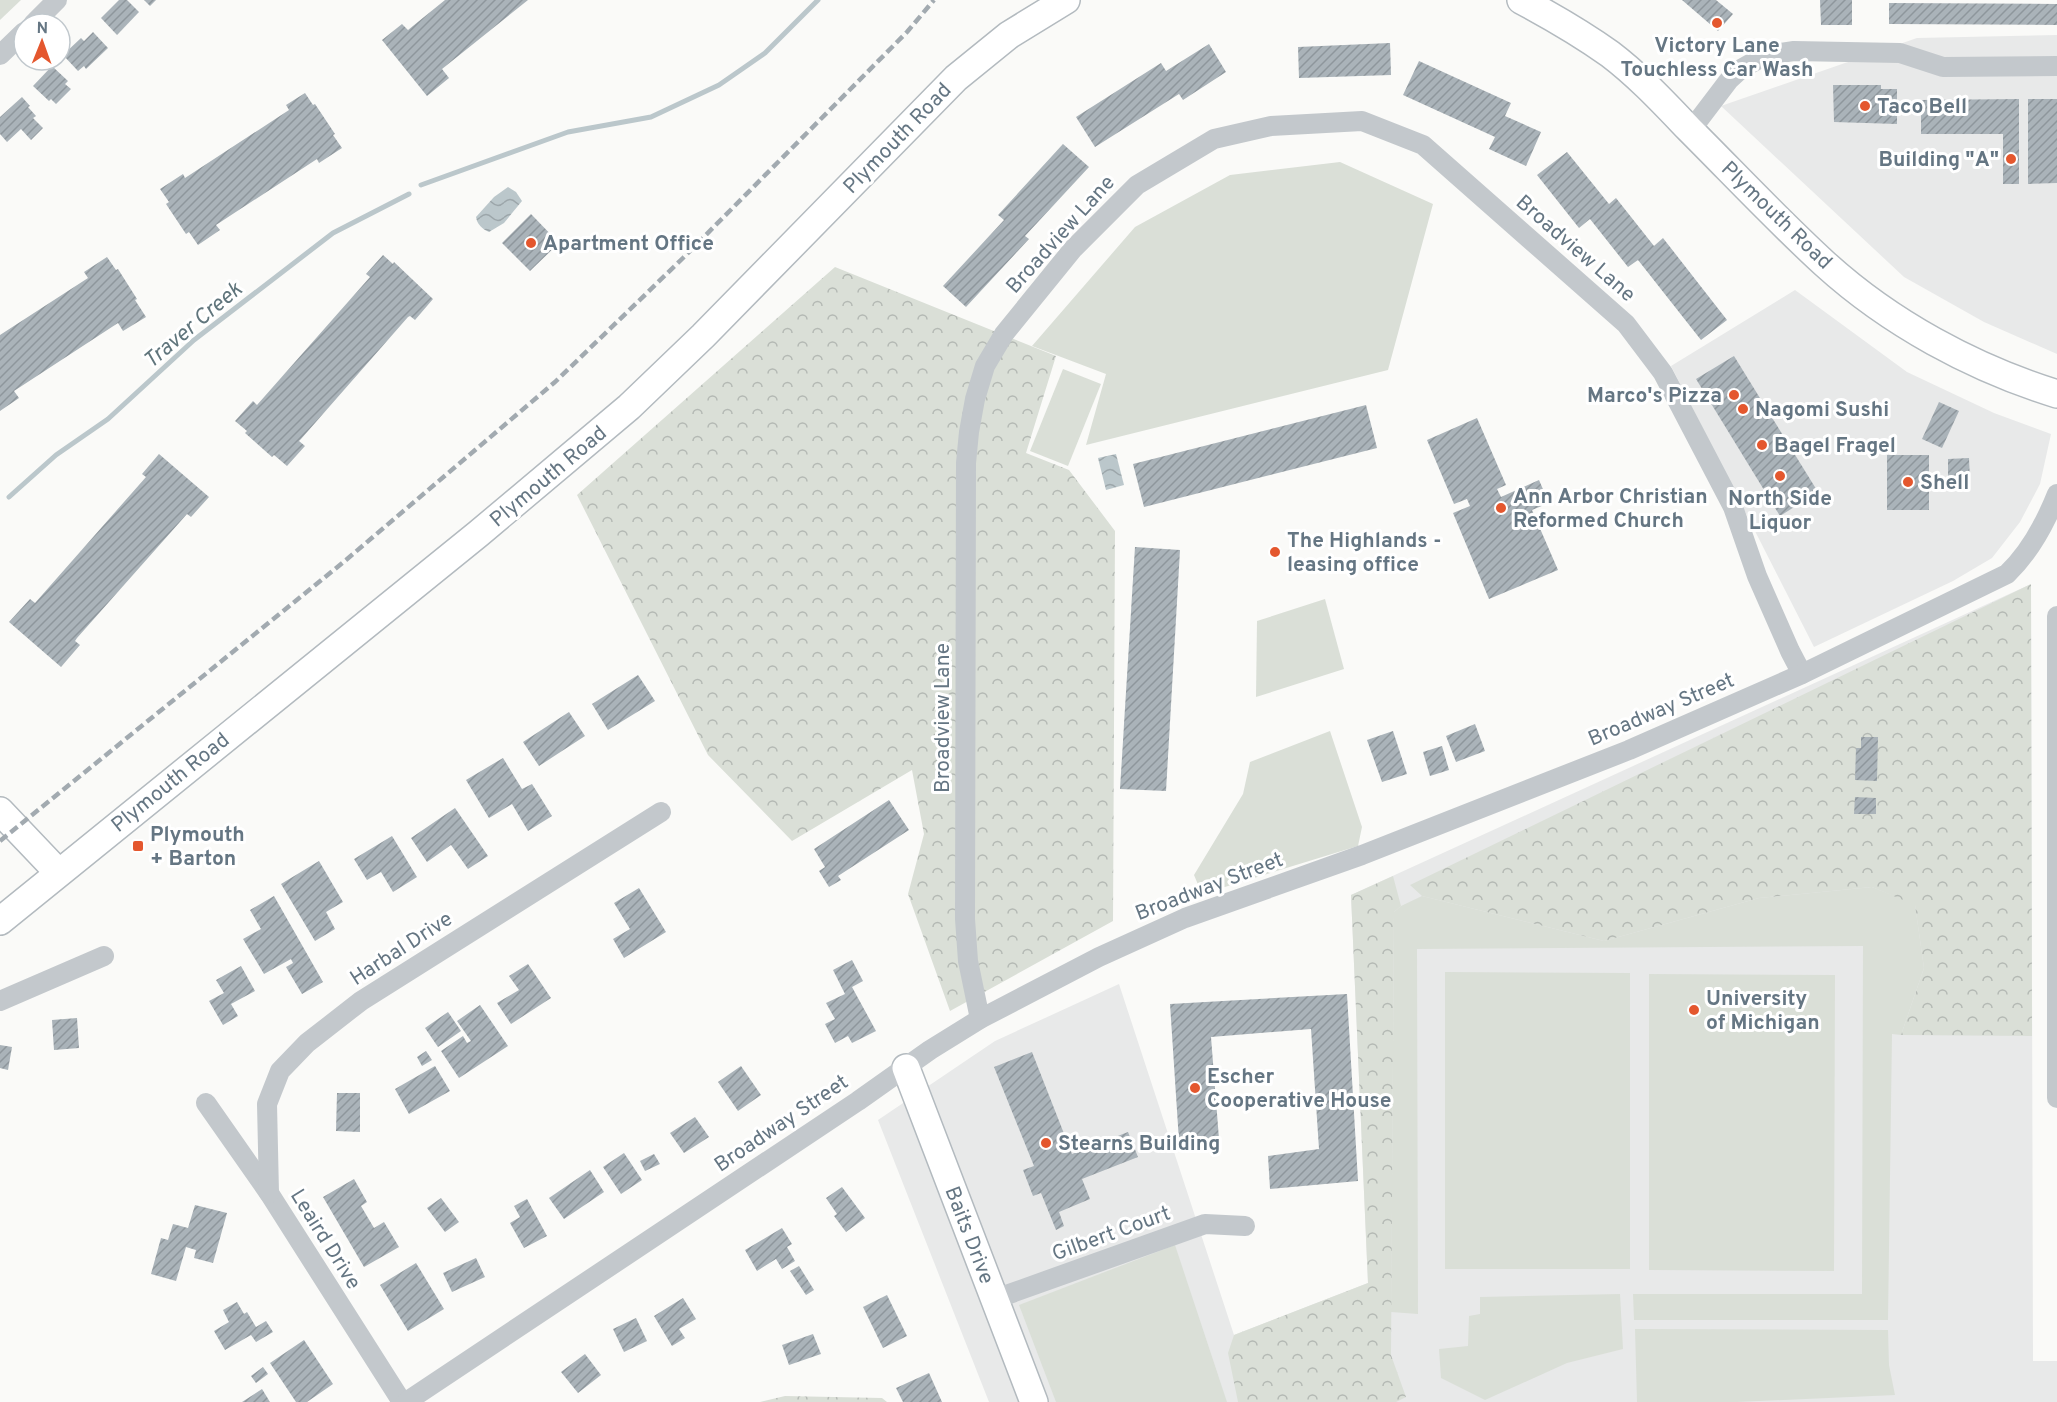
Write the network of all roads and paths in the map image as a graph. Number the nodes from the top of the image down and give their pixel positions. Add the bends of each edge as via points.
1 (57, 0) edge
2 (1066, 0) edge
3 (1521, 0) edge
4 (45, 12) edge
5 (12, 44) edge
6 (0, 55) edge
7 (2057, 66) edge
8 (1691, 130) junction
9 (2057, 394) edge
10 (2057, 494) edge
11 (2057, 616) edge
12 (1802, 674) junction
13 (0, 812) edge
14 (662, 812) dead end
15 (58, 872) junction
16 (0, 921) edge
17 (104, 956) dead end
18 (0, 1001) edge
19 (980, 1018) junction
20 (906, 1068) junction
21 (2057, 1098) edge
22 (206, 1103) dead end
23 (269, 1193) junction
24 (1245, 1226) dead end
25 (995, 1299) junction
26 (404, 1402) edge
27 (1034, 1402) edge

1 - 4 street
2 - 15 main road, Plymouth Road via 1009,35 956,78 629,407 478,534
3 - 8 main road, Plymouth Road via 1610,54
5 - 6 street
7 - 8 street via 1943,67 1900,53 1794,51 1766,55 1729,80
8 - 9 main road, Plymouth Road via 1825,264 1869,300 1917,332 1976,362
10 - 12 street, Broadway Street via 2029,549 2007,574
11 - 21 street
12 - 19 street, Broadway Street via 1629,750 1362,855 1185,918
12 - 19 street, Broadview Lane via 1757,576 1733,507 1663,373 1626,324 1423,145 1362,121 1271,126 1214,139 1137,184 1073,249 1004,334 985,366 975,399 966,464 965,919 968,962
13 - 15 main road
14 - 23 street, Harbal Drive via 361,1001 307,1043 280,1071 267,1104
15 - 16 main road, Plymouth Road
17 - 18 street
19 - 20 street, Broadway Street
20 - 25 main road, Baits Drive
20 - 26 street, Broadway Street
22 - 23 street, Leaird Drive
23 - 26 street, Leaird Drive
24 - 25 street, Gilbert Court via 1205,1224
25 - 27 main road, Baits Drive

